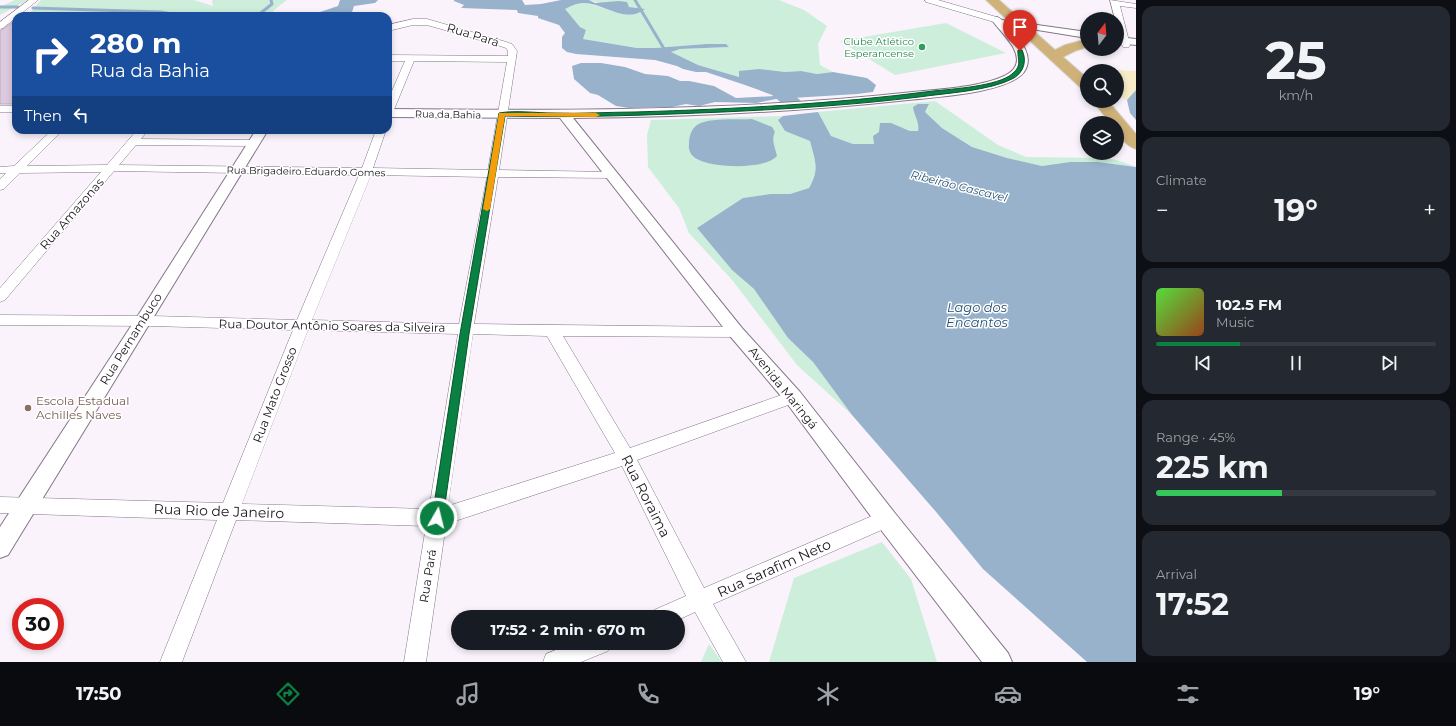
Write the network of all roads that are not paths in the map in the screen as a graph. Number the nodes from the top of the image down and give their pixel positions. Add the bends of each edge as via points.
1 (34, 0) edge
2 (929, 0) edge
3 (992, 0) edge
4 (1115, 1) edge
5 (1136, 6) edge
6 (18, 12) edge
7 (12, 17) edge
8 (997, 20) junction
9 (0, 26) edge
10 (392, 27) edge
11 (1022, 28) junction
12 (1005, 31) junction
13 (1066, 34) junction
14 (1080, 35) edge
15 (1080, 37) edge
16 (1126, 43) edge
17 (1080, 45) edge
18 (1044, 46) junction
19 (1055, 56) junction
20 (392, 58) edge
21 (411, 58) junction
22 (512, 59) junction
23 (1080, 79) edge
24 (392, 103) edge
25 (1106, 108) edge
26 (0, 109) edge
27 (12, 109) edge
28 (392, 113) edge
29 (502, 114) junction
30 (564, 116) junction
31 (54, 134) edge
32 (140, 134) edge
33 (380, 134) edge
34 (258, 136) edge
35 (134, 142) junction
36 (1136, 144) edge
37 (112, 168) junction
38 (0, 170) edge
39 (17, 170) junction
40 (236, 170) junction
41 (366, 172) junction
42 (493, 174) junction
43 (612, 175) junction
44 (0, 186) edge
45 (0, 297) edge
46 (0, 320) edge
47 (142, 321) junction
48 (302, 325) junction
49 (466, 329) junction
50 (552, 331) junction
51 (736, 332) junction
52 (793, 397) junction
53 (626, 456) junction
54 (0, 505) edge
55 (25, 505) junction
56 (230, 512) junction
57 (437, 518) junction
58 (886, 519) junction
59 (0, 547) edge
60 (700, 601) junction
61 (678, 610) edge
62 (583, 650) edge
63 (171, 662) edge
64 (415, 662) edge
65 (554, 662) edge
66 (735, 662) edge
67 (999, 662) edge

1 - 6 street
2 - 8 street
3 - 11 main road
4 - 5 street
4 - 16 street
7 - 9 street
8 - 11 street
8 - 12 street, Rua da Bahia
10 - 22 street, Rua Pará via 413,22 436,24 509,46
11 - 12 street
11 - 13 street
11 - 18 main road
12 - 30 street, Rua da Bahia via 1020,51 1022,65 1013,76 976,88 810,106
13 - 14 street
13 - 15 street
13 - 18 main road
17 - 19 main road
18 - 19 main road
19 - 23 main road
20 - 21 street
21 - 22 street
21 - 24 street
22 - 29 street, Rua Pará
25 - 36 main road
26 - 27 street
28 - 29 street, Rua da Bahia
29 - 30 street, Rua da Bahia
29 - 42 street, Rua Pará
30 - 43 street, Avenida Maringá
31 - 39 street
32 - 35 street, Rua Amazonas
33 - 41 street, Rua Mato Grosso
34 - 35 street
34 - 40 street, Rua Pernambuco
35 - 37 street, Rua Amazonas
37 - 39 street, Rua Brigadeiro Eduardo Gomes
37 - 40 street, Rua Brigadeiro Eduardo Gomes
37 - 45 street, Rua Amazonas
38 - 39 street, Rua Brigadeiro Eduardo Gomes
39 - 44 street
40 - 41 street, Rua Brigadeiro Eduardo Gomes
40 - 47 street, Rua Pernambuco
41 - 42 street, Rua Brigadeiro Eduardo Gomes
41 - 48 street, Rua Mato Grosso
42 - 43 street, Rua Brigadeiro Eduardo Gomes
42 - 49 street, Rua Pará
43 - 51 street, Avenida Maringá
46 - 47 street, Rua Doutor Antônio Soares da Silveira
47 - 48 street, Rua Doutor Antônio Soares da Silveira
47 - 55 street, Rua Pernambuco
48 - 49 street, Rua Doutor Antônio Soares da Silveira
48 - 56 street, Rua Mato Grosso
49 - 50 street, Rua Doutor Antônio Soares da Silveira
49 - 57 street, Rua Pará
50 - 51 street, Rua Doutor Antônio Soares da Silveira
50 - 53 street, Rua Roraima
51 - 52 street, Avenida Maringá
52 - 53 street, Rua Rio de Janeiro
52 - 58 street, Avenida Maringá
53 - 57 street, Rua Rio de Janeiro
53 - 60 street, Rua Roraima
54 - 55 street, Rua Rio de Janeiro
55 - 56 street, Rua Rio de Janeiro
55 - 59 street, Rua Pernambuco
56 - 57 street, Rua Rio de Janeiro
56 - 63 street, Rua Mato Grosso
57 - 64 street, Rua Pará
58 - 60 street, Rua Sarafim Neto
58 - 67 street, Avenida Maringá
60 - 61 street, Rua Sarafim Neto
60 - 66 street, Rua Roraima
62 - 65 street

